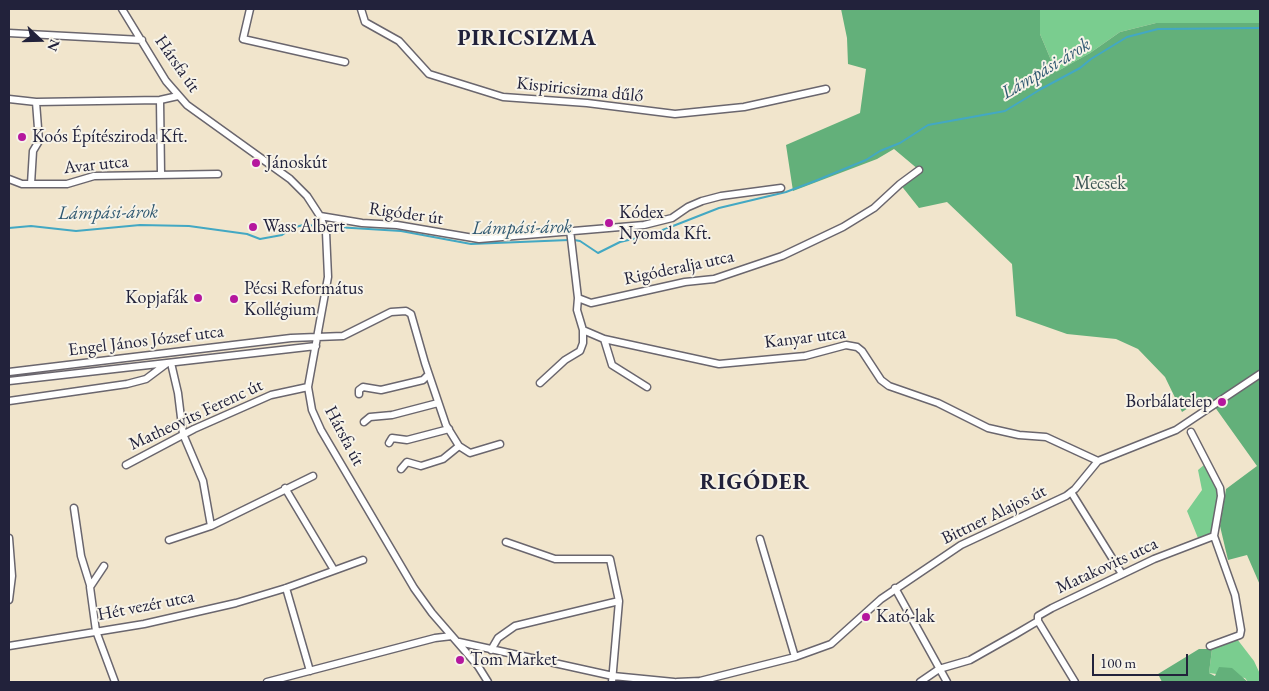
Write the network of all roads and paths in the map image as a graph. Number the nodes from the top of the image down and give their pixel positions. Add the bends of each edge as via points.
1 (122, 9) edge
2 (250, 9) edge
3 (361, 9) edge
4 (9, 33) edge
5 (142, 40) junction
6 (345, 62) dead end
7 (826, 89) dead end
8 (178, 96) junction
9 (9, 99) edge
10 (160, 100) junction
11 (36, 102) junction
12 (919, 170) dead end
13 (161, 174) junction
14 (218, 174) dead end
15 (9, 179) edge
16 (30, 184) junction
17 (781, 188) dead end
18 (321, 219) junction
19 (570, 230) junction
20 (578, 298) junction
21 (583, 330) junction
22 (317, 338) junction
23 (604, 339) junction
24 (316, 346) junction
25 (169, 363) junction
26 (9, 372) edge
27 (1260, 374) edge
28 (428, 375) junction
29 (9, 382) edge
30 (540, 383) dead end
31 (647, 387) dead end
32 (308, 388) junction
33 (358, 394) dead end
34 (9, 401) edge
35 (438, 403) junction
36 (364, 422) dead end
37 (449, 429) junction
38 (1191, 432) dead end
39 (183, 434) junction
40 (390, 443) dead end
41 (500, 444) dead end
42 (459, 446) junction
43 (1098, 461) junction
44 (126, 465) dead end
45 (401, 469) dead end
46 (313, 476) dead end
47 (285, 488) junction
48 (1071, 492) junction
49 (74, 508) dead end
50 (211, 526) junction
51 (1214, 536) junction
52 (9, 538) edge
53 (760, 538) dead end
54 (169, 540) dead end
55 (506, 542) dead end
56 (363, 560) dead end
57 (104, 566) dead end
58 (334, 570) junction
59 (1122, 574) junction
60 (90, 585) junction
61 (286, 588) junction
62 (895, 588) junction
63 (9, 600) edge
64 (620, 601) junction
65 (1038, 621) junction
66 (96, 631) junction
67 (452, 636) junction
68 (458, 642) junction
69 (9, 646) edge
70 (1210, 646) dead end
71 (491, 650) junction
72 (795, 657) junction
73 (940, 669) junction
74 (310, 671) junction
75 (612, 679) edge
76 (115, 682) edge
77 (267, 682) edge
78 (488, 682) edge
79 (675, 682) edge
80 (920, 682) edge
81 (947, 682) edge
82 (1075, 682) edge

1 - 5 street, Hársfa út
2 - 6 street via 243,39
3 - 7 street, Kispiricsizma dűlő via 366,22 399,41 429,74 503,97 676,114 744,108
4 - 5 street
5 - 8 street, Hársfa út
8 - 10 street
8 - 18 street, Hársfa út via 290,179
9 - 11 street
10 - 11 street
10 - 13 street
11 - 16 street via 39,141 33,151
12 - 20 street, Rigóderalja utca via 874,208 843,227 782,256 714,279 685,282 590,303
13 - 14 street, Avar utca
13 - 16 street, Avar utca via 94,176 75,183
15 - 16 street, Avar utca
17 - 19 street, Rigóder út via 702,201 672,218 644,226
18 - 19 street, Rigóder út via 397,225 479,239
18 - 22 street, Hársfa út via 326,232 328,277
19 - 20 street
20 - 21 street via 577,310
21 - 23 street, Kanyar utca
21 - 30 street via 580,351 564,360
22 - 24 street, Hársfa út
22 - 26 street, Engel János József utca via 291,338
22 - 28 street, Engel János József utca via 343,336 391,312 406,311 411,314
23 - 31 street via 612,365
23 - 43 street, Kanyar utca via 719,364 805,356 846,345 857,347 889,386 938,403 988,428 1046,437
24 - 25 street, Engel János József utca
24 - 32 street, Hársfa út
25 - 29 street, Engel János József utca
25 - 34 street via 146,379 127,384
25 - 39 street via 178,393
27 - 43 street, Bittner Alajos út via 1176,430
28 - 33 street via 423,380 381,390 363,387
28 - 35 street, Engel János József utca
32 - 39 street, Matheovits Ferenc út via 272,395
32 - 67 street, Hársfa út via 312,410 321,430 414,588
35 - 36 street via 370,417
35 - 37 street, Engel János József utca
37 - 40 street via 407,440 392,438
37 - 42 street, Engel János József utca
38 - 51 street via 1220,488
39 - 44 street, Matheovits Ferenc út
39 - 50 street via 203,481
41 - 42 street via 470,452
42 - 45 street via 443,459 421,466 407,462
43 - 48 street, Bittner Alajos út
46 - 47 street
47 - 50 street
47 - 58 street
48 - 59 street
48 - 62 street, Bittner Alajos út via 961,545
49 - 60 street
50 - 54 street
51 - 59 street, Matakovits utca
51 - 70 street via 1235,595 1241,630 1240,635
52 - 63 street via 12,576
53 - 72 street
55 - 64 street via 555,559 610,559
56 - 58 street, Hét vezér utca
57 - 60 street
58 - 61 street, Hét vezér utca
59 - 65 street, Matakovits utca via 1052,608 1038,616
60 - 66 street
61 - 66 street, Hét vezér utca via 193,613
61 - 74 street
62 - 72 street, Bittner Alajos út via 831,644
62 - 73 street
64 - 71 street via 515,626 498,638
64 - 75 street
65 - 73 street, Matakovits utca via 970,660
65 - 82 street
66 - 69 street, Hét vezér utca
66 - 76 street
67 - 68 street, Hársfa út
67 - 74 street
68 - 71 street, Bittner Alajos út
68 - 78 street, Hársfa út
71 - 75 street, Bittner Alajos út
72 - 79 street, Bittner Alajos út via 700,681
73 - 80 street, Matakovits utca
73 - 81 street
74 - 77 street
75 - 79 street, Bittner Alajos út

